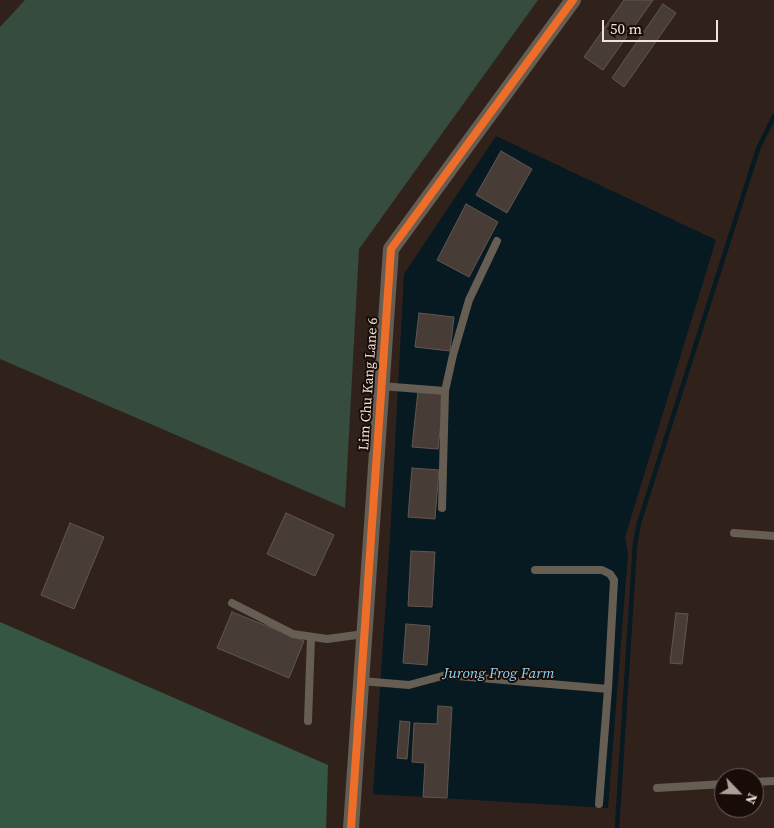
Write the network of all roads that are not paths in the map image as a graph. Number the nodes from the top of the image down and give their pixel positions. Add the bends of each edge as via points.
1 (572, 0) edge
2 (497, 241) dead end
3 (381, 386) junction
4 (445, 391) junction
5 (442, 508) dead end
6 (734, 533) dead end
7 (774, 536) edge
8 (535, 570) dead end
9 (232, 603) dead end
10 (364, 634) junction
11 (311, 637) junction
12 (361, 681) junction
13 (608, 689) junction
14 (308, 721) dead end
15 (714, 785) edge
16 (657, 788) dead end
17 (599, 804) dead end
18 (351, 828) edge

1 - 3 street, Lim Chu Kang Lane 6 via 391,249
2 - 4 lane via 469,300
3 - 4 lane
3 - 10 street, Lim Chu Kang Lane 6
4 - 5 lane
6 - 7 lane
8 - 13 lane via 602,570 614,580
9 - 11 lane via 293,634
10 - 11 lane via 327,639
10 - 12 street, Lim Chu Kang Lane 6
11 - 14 lane
12 - 13 lane via 409,685 446,675
12 - 18 street, Lim Chu Kang Lane 6
13 - 17 lane
15 - 16 lane

